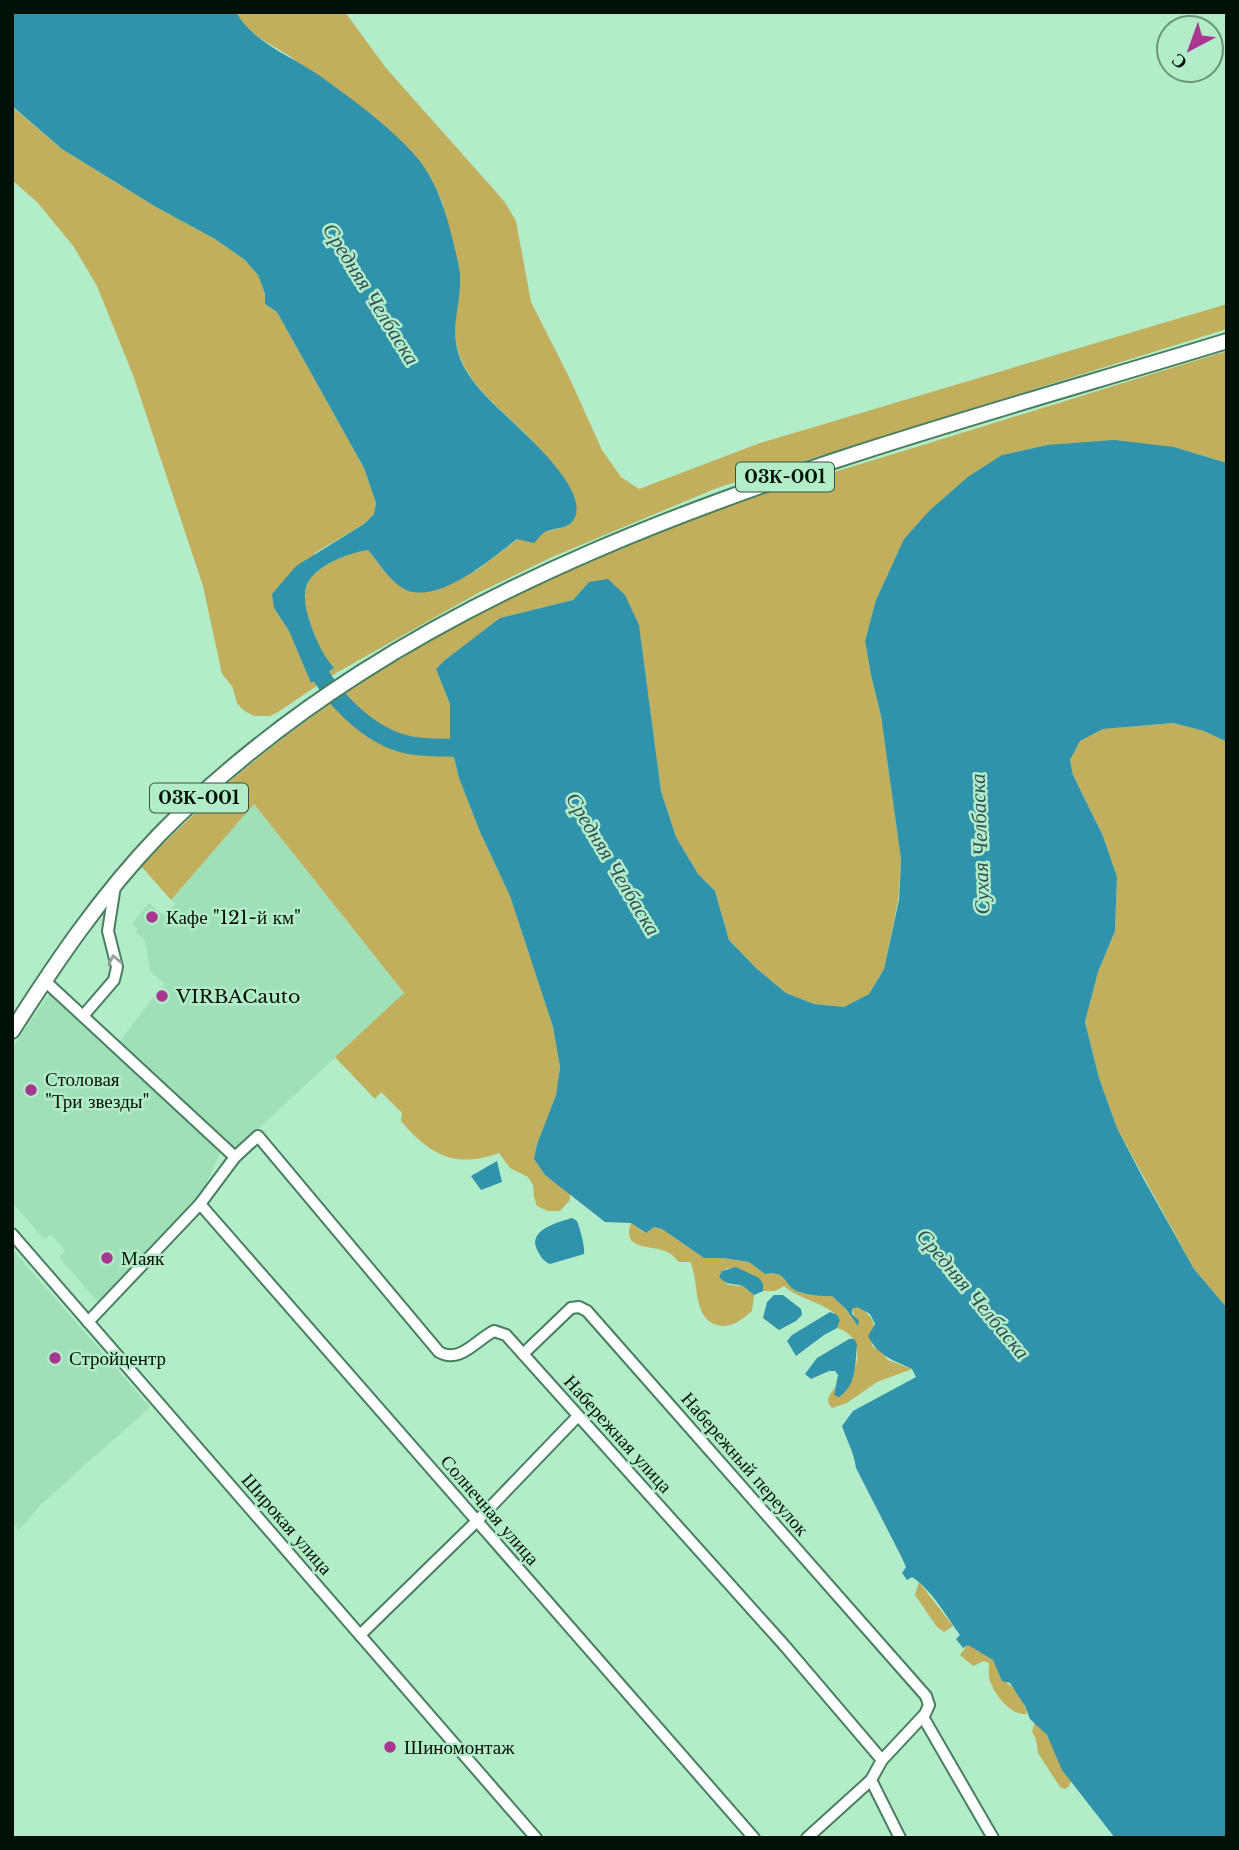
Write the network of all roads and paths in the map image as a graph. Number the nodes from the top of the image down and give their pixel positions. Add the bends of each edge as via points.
1 (1227, 341) edge
2 (116, 883) junction
3 (44, 981) junction
4 (83, 1016) junction
5 (12, 1031) edge
6 (235, 1157) junction
7 (200, 1204) junction
8 (12, 1234) edge
9 (89, 1322) junction
10 (523, 1354) junction
11 (577, 1417) junction
12 (477, 1521) junction
13 (360, 1635) junction
14 (923, 1717) junction
15 (882, 1760) junction
16 (871, 1780) junction
17 (536, 1838) edge
18 (754, 1838) edge
19 (807, 1838) edge
20 (900, 1838) edge
21 (993, 1838) edge

1 - 2 main road, 03К-001 via 857,453 694,509 512,589 434,629 290,721 224,773
2 - 3 main road, 03К-001
4 -> 2 street via 117,973 108,931
3 - 4 street
3 - 5 main road, 03К-001
4 - 6 street
6 - 7 street
6 - 10 street, Набережная улица via 258,1136 439,1352 461,1354 494,1331 506,1335
7 - 9 street
7 - 12 street, Солнечная улица
8 - 9 street, Широкая улица
9 - 13 street, Широкая улица
10 - 11 street, Набережная улица
10 - 14 street, Набережный переулок via 571,1308 587,1311 926,1696 929,1705
11 - 12 street
11 - 15 street, Набережная улица
12 - 13 street
12 - 18 street, Солнечная улица
13 - 17 street, Широкая улица
14 - 15 street
14 - 21 street
15 - 16 street
16 - 19 street
16 - 20 street

